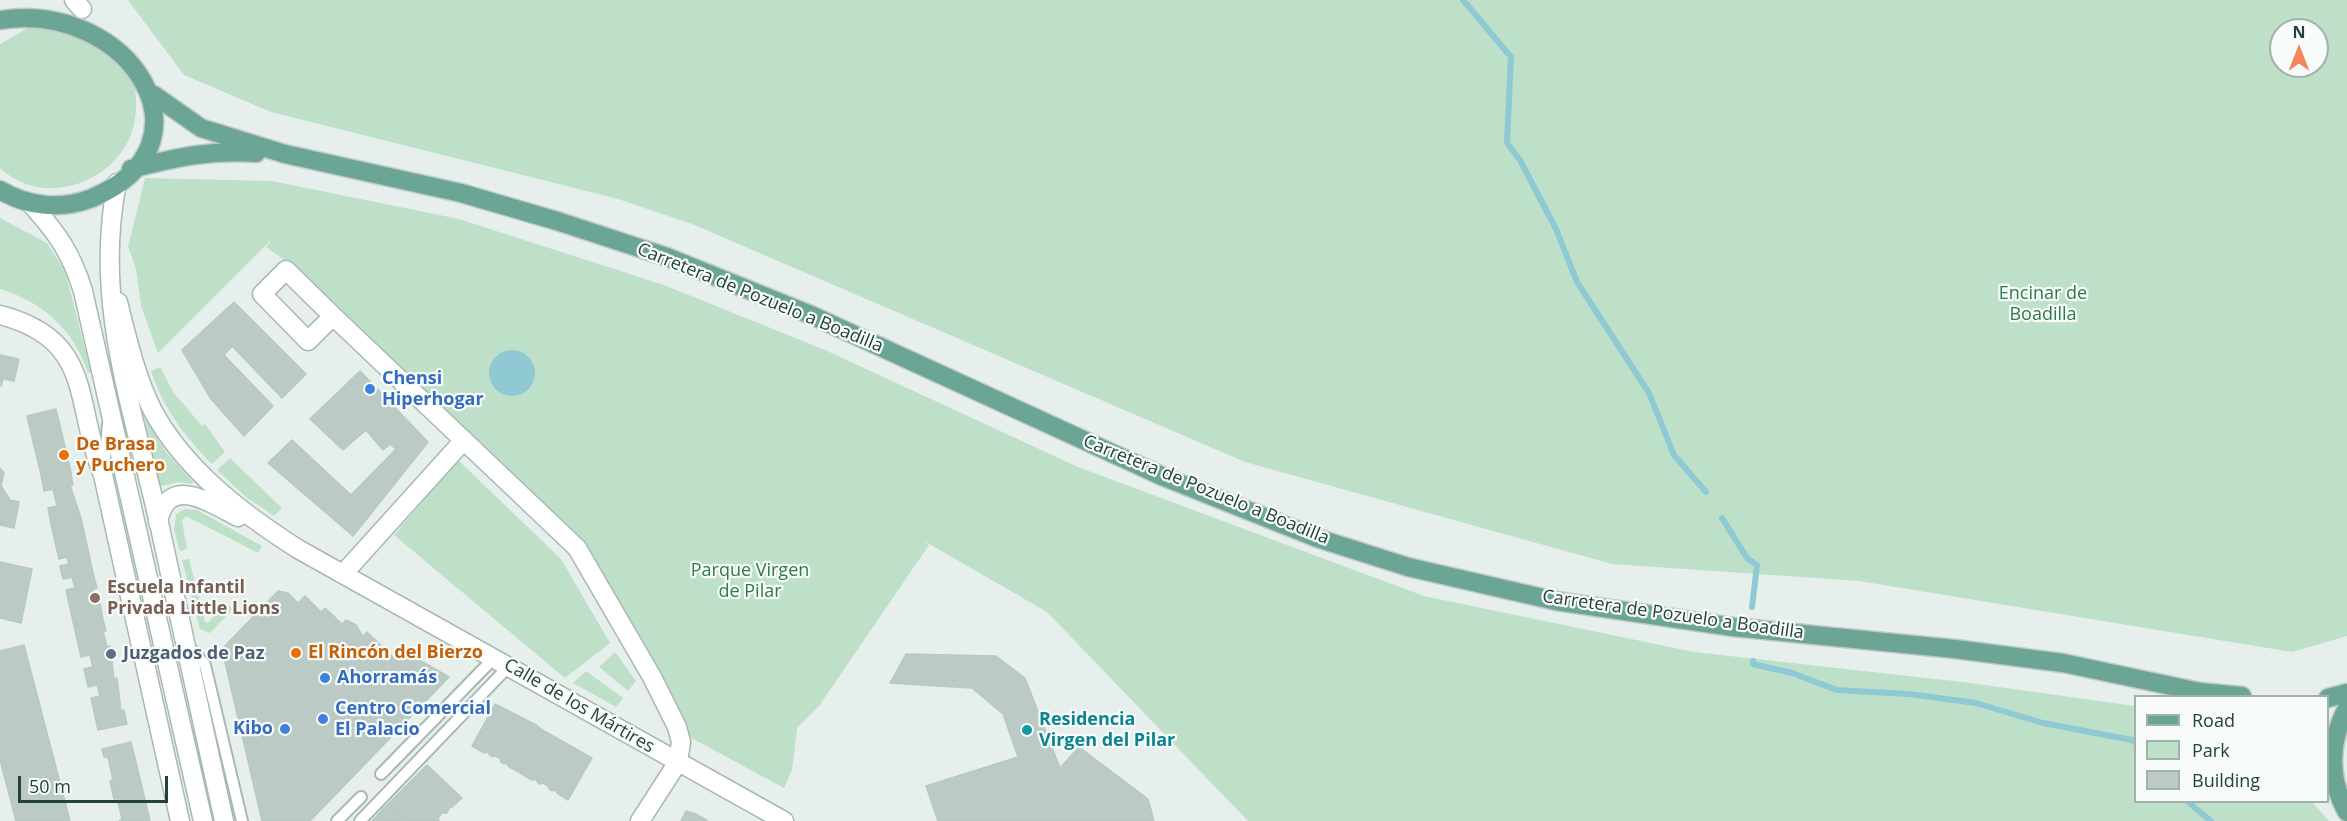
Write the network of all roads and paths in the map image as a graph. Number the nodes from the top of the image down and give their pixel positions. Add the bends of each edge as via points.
1 (84, 8) edge
2 (0, 20) edge
3 (131, 41) dead end
4 (154, 95) junction
5 (285, 154) junction
6 (132, 170) junction
7 (117, 183) junction
8 (0, 190) edge
9 (30, 203) junction
10 (109, 244) junction
11 (0, 315) edge
12 (333, 316) dead end
13 (108, 397) junction
14 (464, 440) junction
15 (103, 475) junction
16 (159, 522) junction
17 (277, 536) junction
18 (343, 574) junction
19 (184, 640) junction
20 (501, 662) junction
21 (2347, 693) edge
22 (2205, 694) edge
23 (2224, 695) edge
24 (2329, 698) edge
25 (2347, 708) edge
26 (678, 762) junction
27 (381, 774) dead end
28 (2331, 776) edge
29 (361, 797) dead end
30 (2347, 812) edge
31 (180, 821) edge
32 (203, 821) edge
33 (224, 821) edge
34 (242, 821) edge
35 (337, 821) edge
36 (360, 821) edge
37 (640, 821) edge
38 (784, 821) edge

1 - 2 main road via 38,6
3 - 4 main road via 145,62
4 - 5 main road, Carretera de Pozuelo a Boadilla via 201,128
4 - 6 main road via 150,135
5 - 6 main road, Carretera de Pozuelo a Boadilla via 222,151 178,156
5 - 22 main road, Carretera de Pozuelo a Boadilla via 460,193 667,257 811,315 1174,481 1307,534 1408,567 1556,601 1733,627 2063,663
6 - 7 main road
7 - 9 main road via 85,201 49,206
7 - 10 street
8 - 9 main road
9 - 13 street via 57,233 70,255 83,291
10 - 16 street via 115,339
10 - 17 street, Calle de los Mártires via 121,313 153,410 205,478
11 - 15 street via 37,328 73,367 82,388 94,454
12 - 14 street
13 - 15 lane
13 - 32 street
14 - 18 street
14 - 26 street via 577,548 652,676 677,727 681,741
15 - 31 street
16 - 17 street, Calle de los Mártires via 165,501 186,495
16 - 19 street
17 - 18 street, Calle de los Mártires
18 - 20 street, Calle de los Mártires
19 - 33 street
19 - 34 lane via 205,665
20 - 26 street, Calle de los Mártires
20 - 27 lane
20 - 36 lane
21 - 24 main road
22 - 23 main road, Carretera de Pozuelo a Boadilla
25 - 28 main road via 2335,740
26 - 37 street
26 - 38 street, Calle de los Mártires
28 - 30 main road
29 - 35 lane

